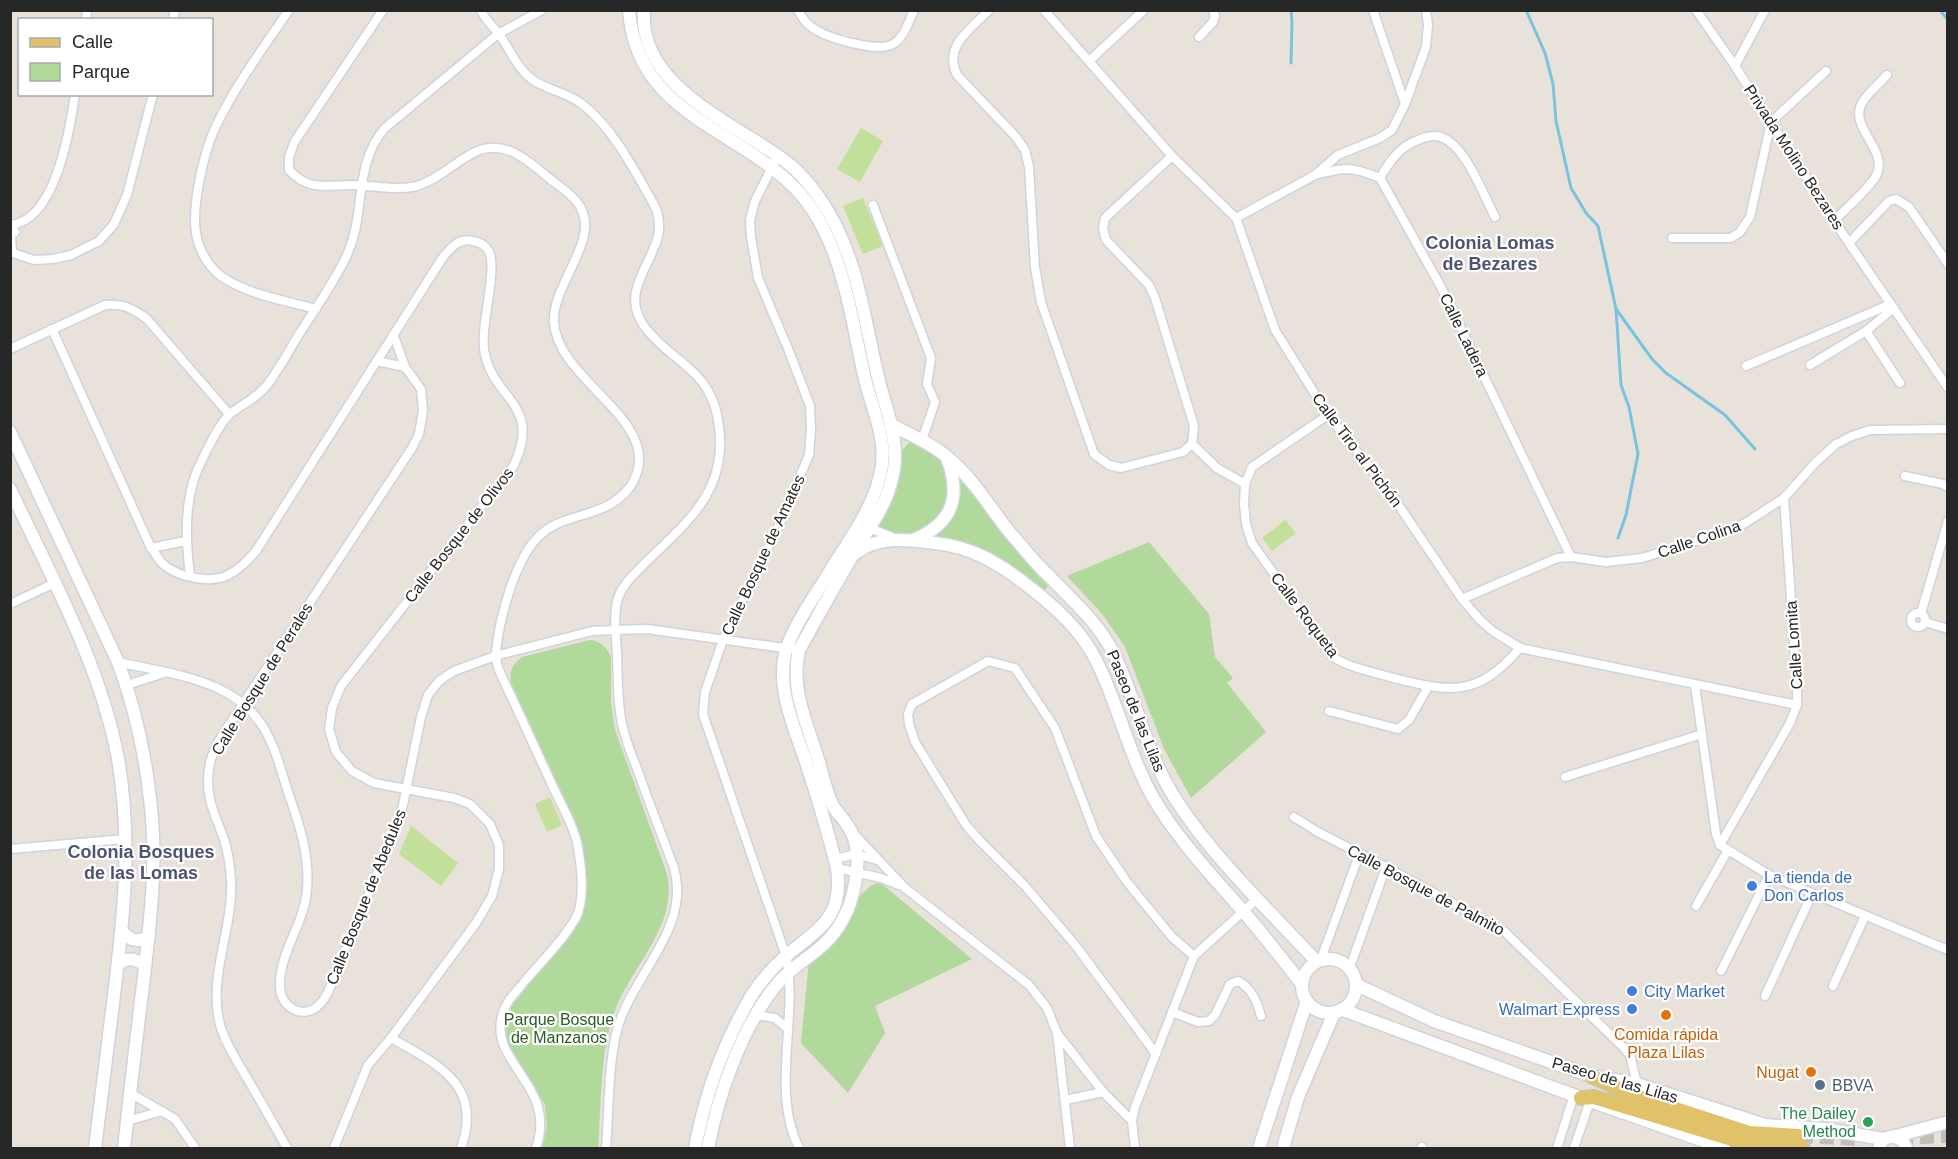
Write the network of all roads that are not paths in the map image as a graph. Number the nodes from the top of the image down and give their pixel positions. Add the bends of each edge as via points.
1 (289, 10) edge
2 (382, 10) edge
3 (481, 10) edge
4 (542, 10) edge
5 (629, 10) edge
6 (644, 10) edge
7 (798, 10) edge
8 (914, 10) edge
9 (988, 10) edge
10 (1044, 10) edge
11 (1144, 10) edge
12 (1213, 10) edge
13 (1373, 10) edge
14 (1425, 10) edge
15 (1696, 10) edge
16 (1765, 10) edge
17 (498, 34) junction
18 (1199, 37) dead end
19 (1089, 61) junction
20 (1735, 66) junction
21 (1826, 71) dead end
22 (1887, 75) dead end
23 (75, 96) edge
24 (152, 96) edge
25 (1405, 105) junction
26 (1771, 122) junction
27 (778, 155) junction
28 (1172, 156) junction
29 (772, 168) junction
30 (1315, 175) junction
31 (1380, 178) junction
32 (362, 185) junction
33 (873, 206) dead end
34 (1495, 217) dead end
35 (1236, 218) junction
36 (1834, 221) junction
37 (13, 229) edge
38 (1672, 238) dead end
39 (1849, 243) junction
40 (11, 253) edge
41 (1947, 264) edge
42 (1892, 306) junction
43 (316, 309) junction
44 (52, 329) junction
45 (1866, 331) junction
46 (394, 336) junction
47 (10, 348) edge
48 (377, 361) junction
49 (1810, 365) dead end
50 (405, 366) junction
51 (1746, 366) dead end
52 (1900, 383) dead end
53 (1947, 388) edge
54 (229, 414) junction
55 (1328, 415) junction
56 (892, 425) junction
57 (1947, 429) edge
58 (10, 432) edge
59 (921, 440) junction
60 (1192, 444) junction
61 (946, 456) junction
62 (1905, 476) dead end
63 (1245, 484) junction
64 (1947, 487) edge
65 (10, 489) edge
66 (1784, 498) junction
67 (1947, 521) edge
68 (864, 526) junction
69 (898, 540) junction
70 (912, 540) junction
71 (185, 541) junction
72 (151, 548) junction
73 (853, 555) junction
74 (1571, 556) junction
75 (190, 576) junction
76 (55, 583) junction
77 (1462, 599) junction
78 (10, 604) edge
79 (1921, 613) junction
80 (1925, 622) junction
81 (1947, 629) edge
82 (616, 630) junction
83 (723, 640) junction
84 (1520, 648) junction
85 (793, 649) junction
86 (495, 656) junction
87 (118, 662) junction
88 (164, 673) junction
89 (127, 685) junction
90 (1695, 685) junction
91 (1428, 687) junction
92 (243, 704) junction
93 (1797, 705) junction
94 (1329, 711) dead end
95 (1702, 734) junction
96 (1565, 777) dead end
97 (405, 789) junction
98 (1294, 817) dead end
99 (852, 832) junction
100 (126, 839) junction
101 (1724, 848) junction
102 (10, 849) edge
103 (856, 854) junction
104 (1359, 855) junction
105 (836, 863) junction
106 (882, 864) junction
107 (1386, 867) junction
108 (857, 872) junction
109 (1768, 875) junction
110 (905, 888) junction
111 (1812, 894) junction
112 (1258, 898) junction
113 (1696, 906) dead end
114 (1243, 911) junction
115 (1865, 916) junction
116 (122, 931) junction
117 (149, 936) junction
118 (1947, 950) edge
119 (786, 956) junction
120 (1194, 956) junction
121 (1319, 960) junction
122 (118, 964) junction
123 (145, 966) junction
124 (1350, 968) junction
125 (1721, 971) dead end
126 (788, 973) junction
127 (1302, 984) junction
128 (1357, 985) junction
129 (1833, 986) dead end
130 (1765, 996) dead end
131 (1306, 1001) junction
132 (1338, 1011) junction
133 (1172, 1012) junction
134 (756, 1015) junction
135 (1261, 1016) dead end
136 (788, 1029) junction
137 (1058, 1033) junction
138 (391, 1038) junction
139 (1155, 1054) junction
140 (1591, 1076) junction
141 (1637, 1084) junction
142 (1103, 1092) junction
143 (130, 1093) junction
144 (1277, 1093) junction
145 (1298, 1098) junction
146 (1582, 1098) junction
147 (1066, 1100) junction
148 (162, 1111) junction
149 (127, 1121) junction
150 (1132, 1121) junction
151 (1947, 1122) edge
152 (1896, 1136) junction
153 (1801, 1142) edge
154 (1881, 1144) edge
155 (95, 1149) edge
156 (124, 1149) edge
157 (195, 1149) edge
158 (287, 1149) edge
159 (334, 1149) edge
160 (461, 1149) edge
161 (536, 1149) edge
162 (606, 1149) edge
163 (695, 1149) edge
164 (708, 1149) edge
165 (799, 1149) edge
166 (1071, 1149) edge
167 (1135, 1149) edge
168 (1259, 1149) edge
169 (1283, 1149) edge
170 (1557, 1149) edge
171 (1574, 1149) edge
172 (1724, 1149) edge
173 (1906, 1149) edge

1 - 43 street via 216,124 194,214 197,239 206,260 220,276 238,286
2 - 32 street via 308,119 289,157 289,170 300,182 316,186
3 - 17 street
4 - 17 street
5 - 29 street via 641,59 662,89 693,117
6 - 27 street via 653,53 672,80 700,107
7 - 8 street via 815,30 881,48 893,45 902,36
9 - 60 street via 957,43 952,65 1025,150 1041,302 1094,454 1121,468 1183,452
10 - 19 street, Calle Tiro al Pichón
11 - 19 street
12 - 18 street via 1213,22
13 - 25 street
14 - 25 street via 1426,47
15 - 20 street, Privada Molino Bezares
16 - 20 street
17 - 32 street via 385,128 367,157
17 - 82 street via 520,69 535,81 581,102 595,116 615,139 655,206 661,224 636,289 636,308 644,326 692,369 709,393 718,420 715,478 705,499 693,517 626,582 619,596
19 - 28 street, Calle Tiro al Pichón
20 - 26 street, Privada Molino Bezares
21 - 26 street
22 - 36 street via 1861,104 1859,114 1878,157 1875,177
23 - 37 street via 69,137 55,179 36,210
24 - 40 street via 127,195 114,224 99,241 53,259 34,260
25 - 30 street via 1392,130 1338,155
26 - 36 street, Privada Molino Bezares
26 - 38 street via 1750,217 1740,232 1731,238
27 - 29 street, Calle Bosque de Amates
27 - 56 street via 818,196 842,242 858,285
28 - 35 street, Calle Tiro al Pichón
28 - 60 street via 1105,218 1103,228 1106,240 1149,285 1155,298 1194,426
29 - 68 street via 808,203 835,257 845,289 880,429 883,456
29 - 83 street, Calle Bosque de Amates via 755,201 751,237 758,278 810,406 809,455
30 - 31 street via 1342,168
30 - 35 street
31 - 34 street via 1392,157 1407,144 1438,136 1462,153
31 - 74 street, Calle Ladera via 1441,287
32 - 43 street via 355,237
32 - 86 street via 411,187 432,179 474,152 504,148 519,154 567,192 585,216 585,232 555,304 554,323 571,362 629,428 640,461 634,481 621,498 605,508 547,529 536,539 514,579
33 - 59 street via 931,358 927,384 935,402
35 - 55 street, Calle Tiro al Pichón via 1275,330
36 - 39 street, Privada Molino Bezares
37 - 40 street
39 - 41 street via 1889,201 1896,199 1909,207
39 - 42 street, Privada Molino Bezares
42 - 45 street
42 - 51 street
42 - 53 street, Privada Molino Bezares
43 - 54 street via 266,386 250,402
44 - 47 street
44 - 54 street via 105,305 120,304 135,310
44 - 72 street, Calle Bosque de Olivos
45 - 49 street
45 - 52 street
46 - 48 street, Calle Bosque de Olivos
46 - 50 street, Calle Bosque de Perales
46 - 97 street, Calle Bosque de Olivos via 454,244 467,239 481,243 489,251 492,268 483,329 484,350 489,368 520,415 524,431 514,465 341,686 332,708 329,729 336,752 352,771 374,783
48 - 50 street
48 - 75 street, Calle Bosque de Olivos via 256,551 226,576
50 - 92 street, Calle Bosque de Perales via 421,389 423,411 412,448
54 - 71 street via 195,477
55 - 63 street via 1252,467
55 - 77 street, Calle Tiro al Pichón via 1393,497
56 - 59 street, Paseo de las Lilas
56 - 68 street via 896,456 893,479 881,509
57 - 66 street, Calle Colina via 1870,430 1852,436 1816,462
58 - 87 street
59 - 61 street, Paseo de las Lilas
60 - 63 street via 1209,462
61 - 70 street via 954,485 950,508 936,528
61 - 112 street, Paseo de las Lilas via 1105,639 1168,786 1209,844
62 - 64 street
63 - 91 street, Calle Roqueta via 1245,514 1252,543 1333,657 1346,665
65 - 76 street
66 - 74 street, Calle Colina via 1729,531 1642,558 1606,562
66 - 93 street, Calle Lomita
67 - 79 street
68 - 69 street, Paseo de las Lilas
68 - 73 street
68 - 85 street
69 - 70 street, Paseo de las Lilas
69 - 73 street, Paseo de las Lilas via 876,543
70 - 114 street, Paseo de las Lilas via 983,555 1011,572 1065,618 1097,661 1152,796 1188,847
71 - 72 street
71 - 75 street
72 - 75 street, Calle Bosque de Olivos via 162,563
73 - 85 street
74 - 77 street, Calle Colina via 1557,558
76 - 78 street
76 - 100 street via 104,707 117,757
77 - 84 street, Calle Tiro al Pichón via 1480,620
79 - 80 street
79 - 80 street via 1914,614 1912,623 1918,627
80 - 81 street
82 - 83 street, Calle Bosque de Abedules via 647,629
82 - 86 street, Calle Bosque de Abedules via 592,631
82 - 162 street via 623,728 674,868 678,891 668,931 633,990 618,1026
83 - 85 street, Calle Bosque de Abedules
83 - 119 street, Calle Bosque de Amates via 705,692 702,714
84 - 90 street, Calle Tiro al Pichón
84 - 91 street, Calle Roqueta via 1502,668 1478,682 1458,689
85 - 99 street via 797,694 830,800
85 - 105 street via 783,672 784,697
86 - 97 street, Calle Bosque de Abedules via 454,671 428,695
86 - 161 street via 573,829 580,867 581,899 575,919 509,1001 501,1022 502,1043 540,1107 542,1126
87 - 88 street, Calle Bosque de Abedules
87 - 89 street
88 - 89 street, Calle Bosque de Abedules
88 - 92 street, Calle Bosque de Abedules via 215,686
89 - 117 street via 151,801
90 - 93 street, Calle Tiro al Pichón
90 - 95 street
91 - 94 street via 1398,729
92 - 97 street, Calle Bosque de Abedules via 270,739 307,858 303,913 279,984 281,998 291,1010 305,1012 320,1005 328,992 396,828
92 - 158 street, Calle Bosque de Perales via 209,765 207,785 229,859 231,882 216,986 217,1012 233,1053
93 - 101 street, Calle Lomita
95 - 96 street
95 - 101 street via 1716,834
97 - 138 street, Calle Bosque de Olivos via 470,804 490,824 499,845 499,868 492,896 476,923
98 - 104 street, Calle Bosque de Palmito
99 - 103 street
99 - 106 street
100 - 102 street
100 - 116 street
101 - 109 street
101 - 113 street, Calle Lomita
103 - 105 street
103 - 106 street
103 - 108 street
104 - 107 street, Calle Bosque de Palmito
104 - 121 street
105 - 108 street
105 - 119 street via 837,896 830,914 814,934
106 - 110 street
107 - 124 street
107 - 141 street, Calle Bosque de Palmito via 1506,932 1624,1048
108 - 110 street
108 - 126 street via 850,902 837,929
109 - 111 street
109 - 125 street
110 - 137 street via 1029,985 1047,1008
111 - 115 street
111 - 130 street
112 - 114 street
112 - 121 street, Paseo de las Lilas
114 - 120 street
114 - 127 street, Paseo de las Lilas
115 - 118 street
115 - 129 street
116 - 117 street via 134,941
116 - 122 street
117 - 123 street
119 - 126 street, Calle Bosque de Amates
119 - 163 street via 758,987 728,1042 700,1120
120 - 133 street
120 - 139 street via 1172,937 1126,882 1096,836 1055,728 1015,668 988,661 912,704 908,714 915,742 966,825 1076,946
121 - 124 street via 1337,959
121 - 127 street via 1304,975
122 - 123 street via 132,958
122 - 155 street
123 - 143 street
124 - 128 street
126 - 134 street
126 - 136 street, Calle Bosque de Amates
127 - 131 street
128 - 132 street via 1351,1003
128 - 140 street, Paseo de las Lilas via 1434,1021
131 - 132 street via 1318,1011
131 - 144 street
132 - 145 street
132 - 146 street, Paseo de las Lilas
133 - 135 street via 1198,1022 1209,1021 1230,984 1238,981 1257,1001
133 - 139 street
134 - 136 street via 776,1018
134 - 164 street via 726,1084
136 - 165 street, Calle Bosque de Amates via 787,1105
137 - 142 street
137 - 147 street
138 - 159 street, Calle Bosque de Olivos via 377,1052 361,1079
138 - 160 street via 435,1063 455,1083 466,1110
139 - 150 street
140 - 141 street, Paseo de las Lilas
140 - 153 main road via 1635,1096 1728,1127
141 - 154 street, Paseo de las Lilas via 1765,1125 1825,1129
142 - 147 street
142 - 150 street
143 - 148 street
143 - 149 street
144 - 145 street via 1286,1092
144 - 168 street
145 - 169 street
146 - 153 main road via 1594,1097 1745,1143 1762,1146
146 - 170 street
146 - 171 street
146 - 172 street, Paseo de las Lilas
147 - 166 street
148 - 149 street
148 - 157 street via 175,1119
149 - 156 street
150 - 167 street
151 - 152 street
152 - 154 street via 1888,1136
152 - 173 street

